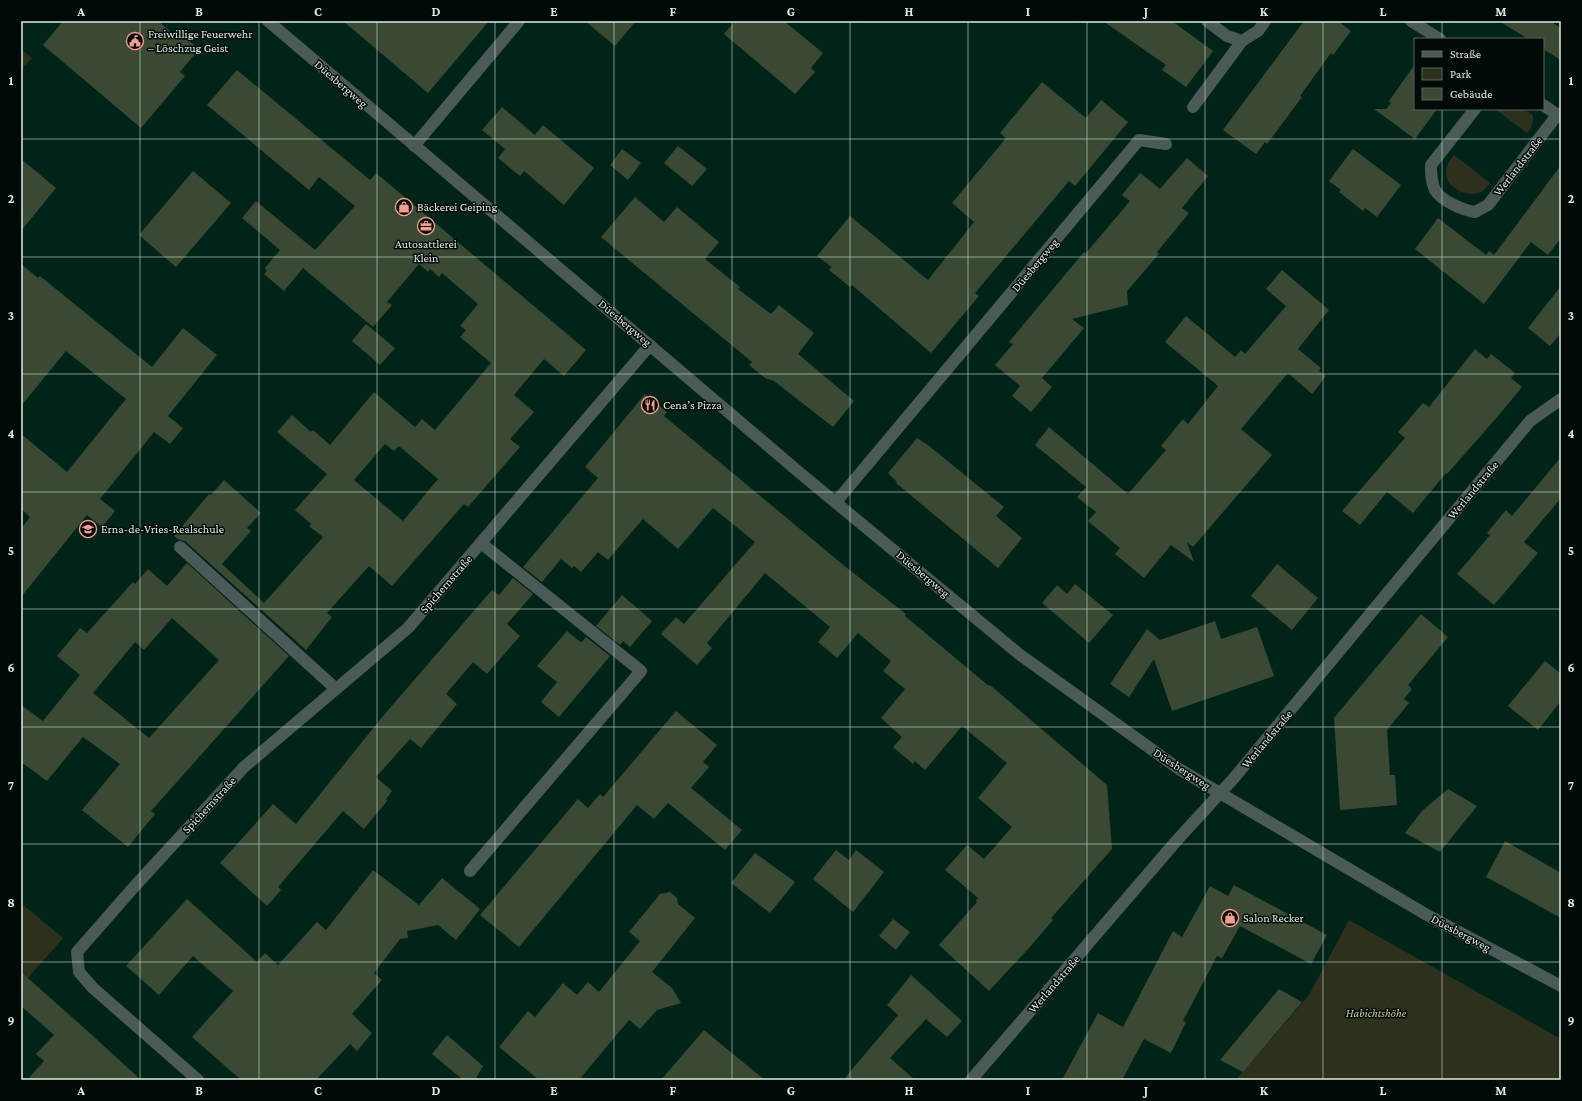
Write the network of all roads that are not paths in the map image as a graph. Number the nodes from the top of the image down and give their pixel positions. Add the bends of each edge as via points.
1 (268, 21) edge
2 (519, 21) edge
3 (1207, 21) edge
4 (1265, 21) edge
5 (1411, 21) edge
6 (1438, 38) edge
7 (1242, 41) junction
8 (1544, 105) edge
9 (1193, 107) dead end
10 (1474, 110) edge
11 (1559, 115) edge
12 (1166, 144) dead end
13 (414, 146) junction
14 (650, 345) junction
15 (1561, 399) edge
16 (836, 502) junction
17 (481, 543) junction
18 (180, 547) dead end
19 (336, 689) junction
20 (1221, 794) junction
21 (470, 871) dead end
22 (1561, 986) edge
23 (198, 1080) edge
24 (971, 1080) edge

1 - 13 street, Düesbergweg
2 - 13 street
3 - 7 street via 1227,36
4 - 7 street via 1258,31
5 - 6 street
7 - 9 street
8 - 11 street, Werlandstraße
10 - 11 street, Werlandstraße via 1431,165 1430,177 1435,191 1460,209 1475,212 1488,205
12 - 16 street, Düesbergweg via 1139,140
13 - 14 street, Düesbergweg
14 - 16 street, Düesbergweg
14 - 17 street, Spichernstraße
15 - 20 street, Werlandstraße via 1530,421
16 - 20 street, Düesbergweg via 1019,654 1179,769
17 - 19 street, Spichernstraße via 408,628
17 - 21 street, Spichernstraße via 641,671
18 - 19 street
19 - 23 street, Spichernstraße via 244,767 77,952 79,972 94,988
20 - 22 street, Düesbergweg via 1428,915
20 - 24 street, Werlandstraße via 1178,840

